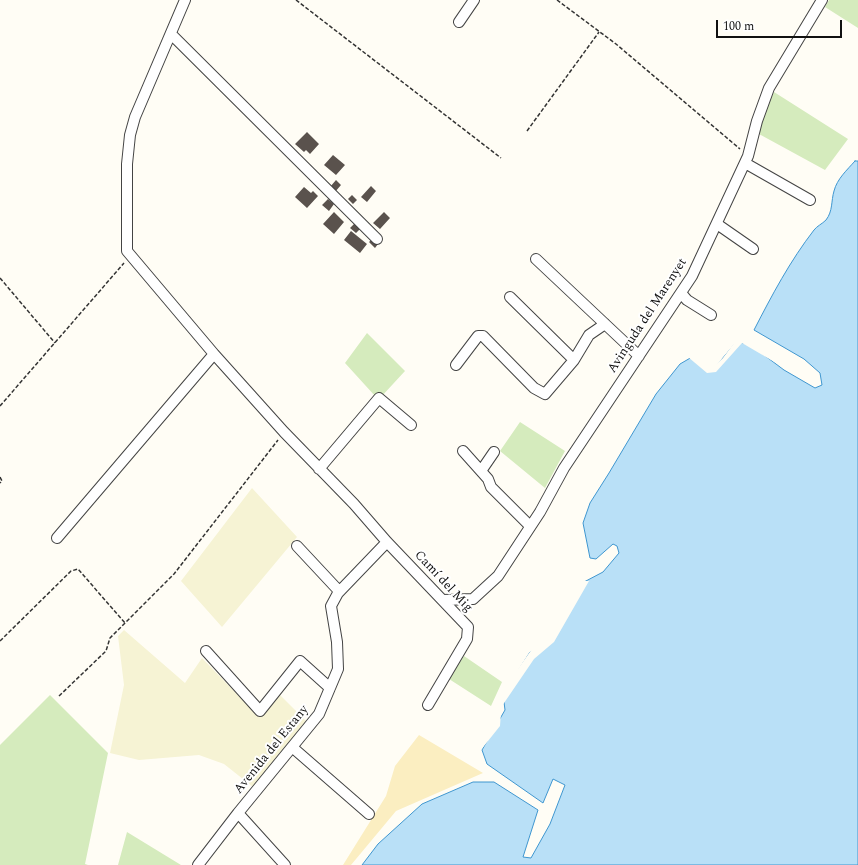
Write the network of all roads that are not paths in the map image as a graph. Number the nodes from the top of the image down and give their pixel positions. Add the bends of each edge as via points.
1 (185, 0) edge
2 (474, 0) edge
3 (822, 0) edge
4 (459, 22) dead end
5 (171, 34) junction
6 (746, 159) junction
7 (810, 200) dead end
8 (716, 224) junction
9 (377, 239) dead end
10 (753, 249) dead end
11 (536, 259) dead end
12 (681, 293) junction
13 (510, 297) dead end
14 (711, 315) dead end
15 (605, 324) junction
16 (214, 354) junction
17 (639, 356) junction
18 (574, 360) junction
19 (456, 365) dead end
20 (411, 425) dead end
21 (463, 451) dead end
22 (494, 452) dead end
23 (319, 469) junction
24 (481, 471) junction
25 (530, 526) junction
26 (57, 538) dead end
27 (387, 542) junction
28 (297, 546) dead end
29 (340, 591) junction
30 (443, 600) junction
31 (206, 651) dead end
32 (330, 688) junction
33 (428, 705) dead end
34 (292, 747) junction
35 (238, 813) junction
36 (369, 814) dead end
37 (198, 865) edge
38 (285, 865) edge

1 - 5 street
2 - 4 street
3 - 6 street, Avinguda del Marenyet via 769,88 756,121
5 - 9 street
5 - 16 street, Camí del Mig via 135,117 130,135 126,164 127,251
6 - 7 street
6 - 8 street, Avinguda del Marenyet
8 - 10 street
8 - 12 street, Avinguda del Marenyet via 692,276
11 - 15 street
12 - 14 street via 687,300
12 - 17 street, Avinguda del Marenyet
13 - 18 street
15 - 17 street
15 - 18 street via 589,336
16 - 23 street, Camí del Mig
16 - 26 street
17 - 25 street, Avinguda del Marenyet via 564,468
18 - 19 street via 545,394 534,388 483,336 478,336
20 - 23 street via 379,398
21 - 24 street
22 - 24 street
23 - 27 street, Camí del Mig
24 - 25 street via 491,487
25 - 30 street, Avinguda del Marenyet via 498,576 473,599
27 - 29 street, Avenida del Estany
27 - 30 street, Camí del Mig
28 - 29 street
29 - 32 street, Avenida del Estany via 331,606 337,642 338,670
30 - 33 street, Camí del Mig via 468,628 467,639
31 - 32 street via 260,711 300,661
32 - 34 street, Avenida del Estany via 319,714
34 - 35 street, Avenida del Estany
34 - 36 street
35 - 37 street, Avenida del Estany
35 - 38 street

